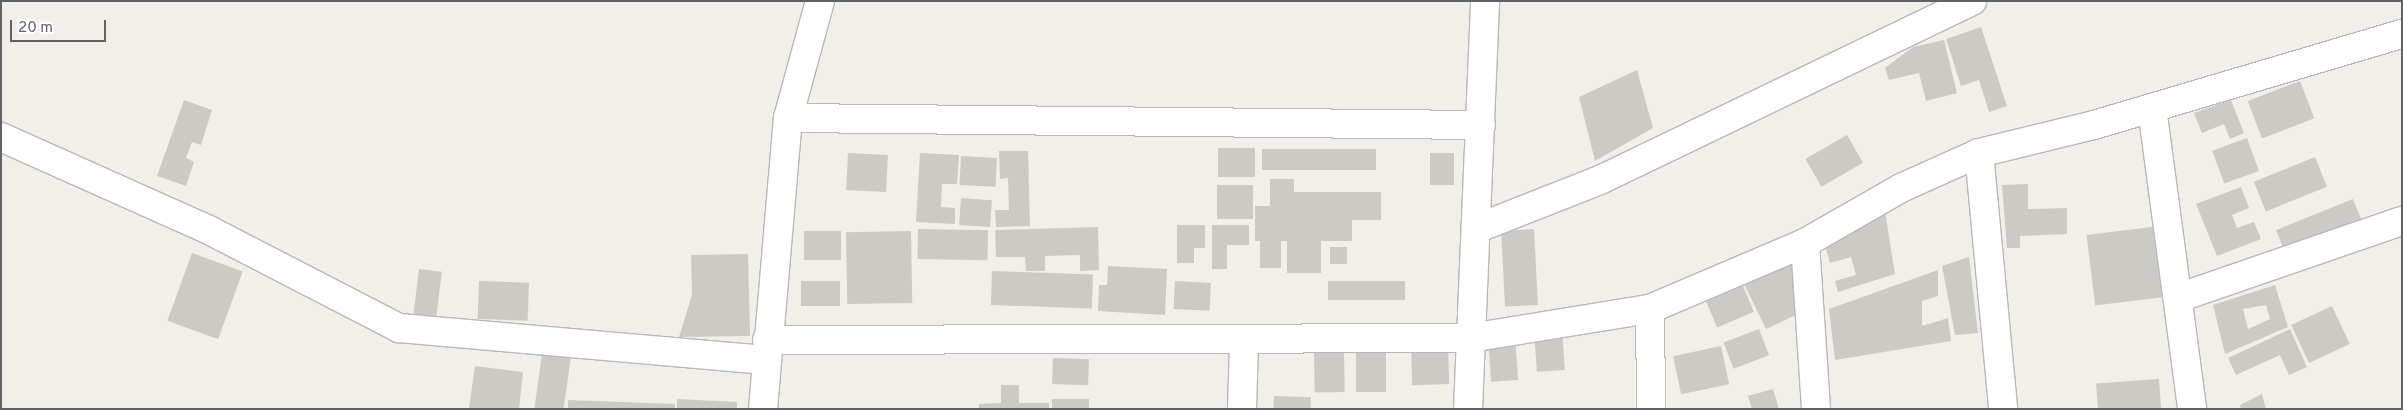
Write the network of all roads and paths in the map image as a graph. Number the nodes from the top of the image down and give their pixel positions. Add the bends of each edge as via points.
1 (820, 1) edge
2 (1485, 1) edge
3 (1972, 1) edge
4 (2402, 34) edge
5 (2152, 108) junction
6 (788, 118) junction
7 (1481, 125) junction
8 (1, 136) edge
9 (1979, 153) junction
10 (2402, 221) edge
11 (1478, 228) junction
12 (1805, 243) junction
13 (2178, 298) junction
14 (1650, 309) junction
15 (1470, 338) junction
16 (1244, 340) junction
17 (766, 350) junction
18 (762, 409) edge
19 (1242, 409) edge
20 (1468, 409) edge
21 (1651, 409) edge
22 (1816, 409) edge
23 (2003, 409) edge
24 (2192, 409) edge

1 - 6 street
2 - 7 street
3 - 11 street via 1600,180
4 - 5 street
5 - 9 street
5 - 13 street
6 - 7 street
6 - 17 street
7 - 11 street
8 - 17 street via 209,230 399,328
9 - 12 street via 1901,188
9 - 23 street
10 - 13 street
11 - 15 street
12 - 14 street
12 - 22 street
13 - 24 street
14 - 15 street
14 - 21 street
15 - 16 street
15 - 20 street
16 - 17 street
16 - 19 street
17 - 18 street

